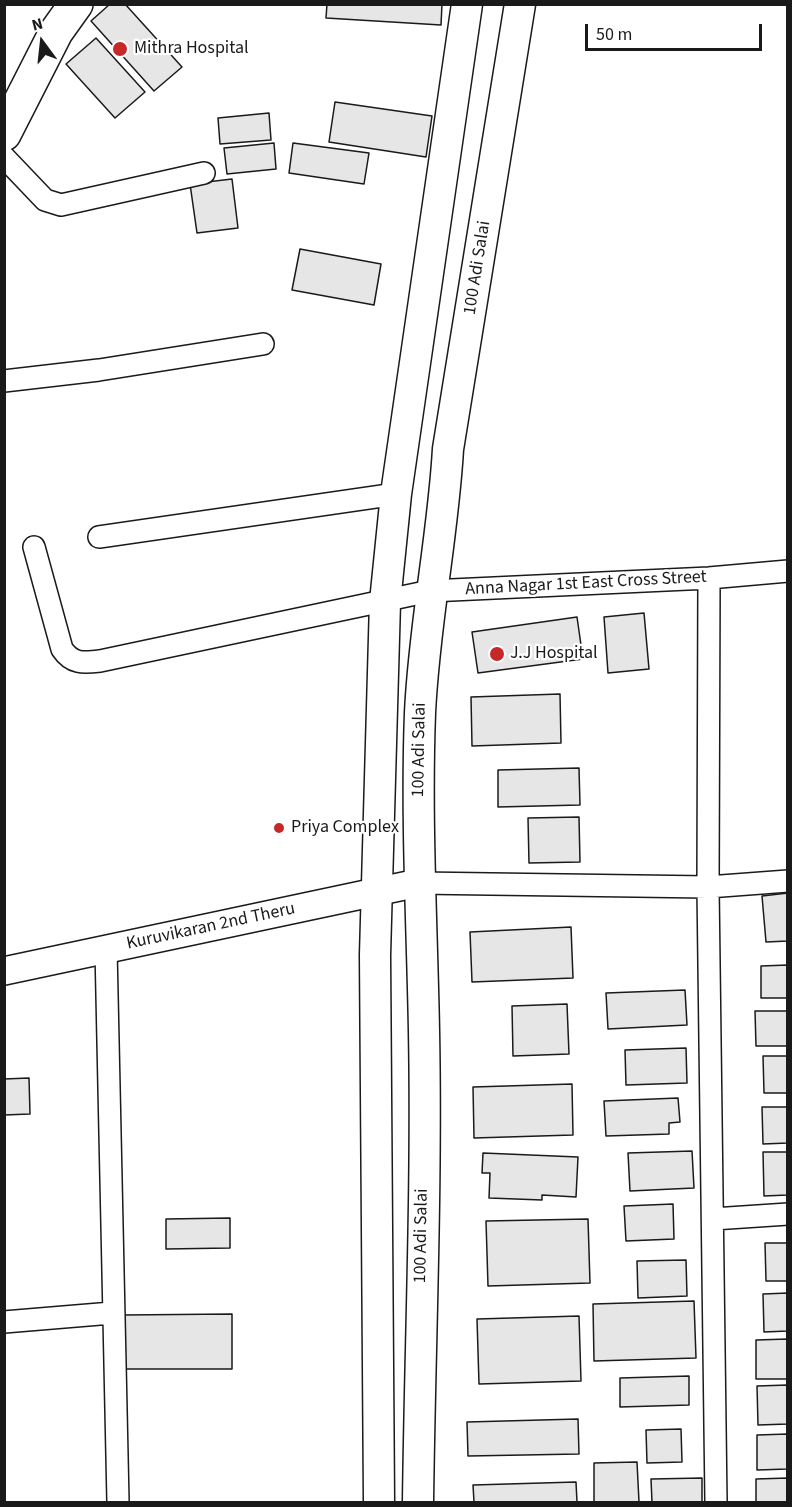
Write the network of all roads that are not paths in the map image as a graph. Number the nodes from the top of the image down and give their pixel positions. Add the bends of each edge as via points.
1 (76, 4) edge
2 (467, 4) edge
3 (520, 4) edge
4 (4, 134) edge
5 (4, 158) edge
6 (204, 173) dead end
7 (262, 344) dead end
8 (4, 381) edge
9 (396, 494) junction
10 (99, 537) dead end
11 (34, 547) dead end
12 (788, 571) edge
13 (709, 578) junction
14 (430, 591) junction
15 (385, 602) junction
16 (788, 881) edge
17 (418, 883) junction
18 (708, 887) junction
19 (376, 891) junction
20 (106, 949) junction
21 (4, 971) edge
22 (788, 1214) edge
23 (713, 1219) junction
24 (112, 1313) junction
25 (4, 1322) edge
26 (379, 1502) edge
27 (118, 1503) edge
28 (418, 1503) edge
29 (717, 1503) edge

1 - 4 main road via 56,32
2 - 9 main road
3 - 14 main road, 100 Adi Salai via 448,449 446,497
5 - 6 street via 45,200 62,205
7 - 8 street
9 - 10 street
9 - 15 main road
11 - 15 street, Anna Nagar 1st East Cross Street via 62,649 68,658 79,663
12 - 13 street, Anna Nagar 1st East Cross Street
13 - 14 street, Anna Nagar 1st East Cross Street
13 - 18 street
14 - 15 street, Anna Nagar 1st East Cross Street
14 - 17 main road, 100 Adi Salai via 420,711
15 - 19 main road
16 - 18 street
17 - 18 street
17 - 19 street, Kuruvikaran 2nd Theru
17 - 28 main road, 100 Adi Salai via 424,1032
18 - 23 street
19 - 20 street, Kuruvikaran 2nd Theru
19 - 26 main road
20 - 21 street, Kuruvikaran 2nd Theru
20 - 24 street
22 - 23 street
23 - 29 street
24 - 25 street
24 - 27 street via 118,1405

